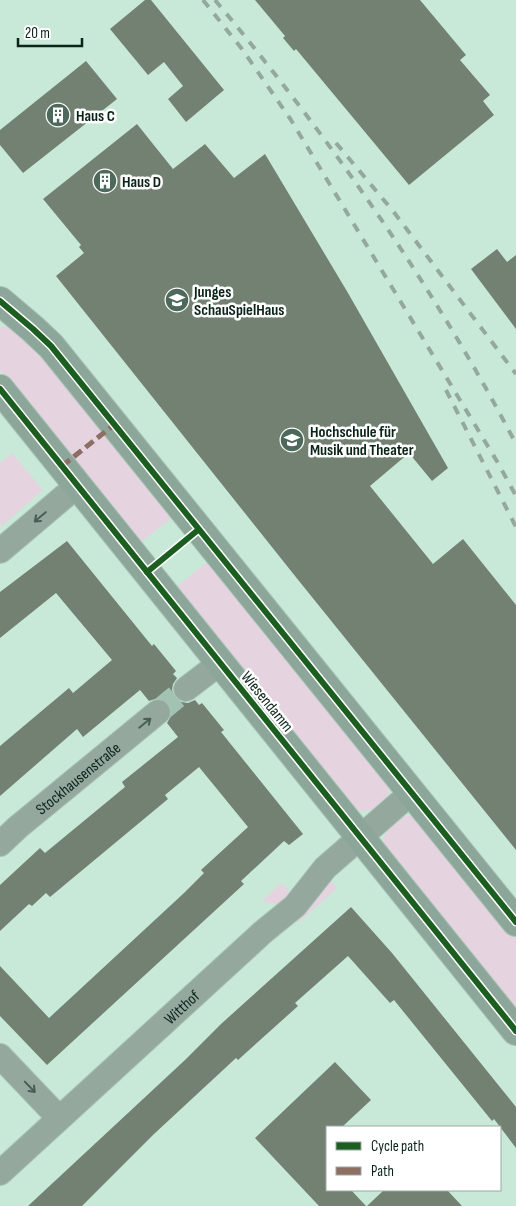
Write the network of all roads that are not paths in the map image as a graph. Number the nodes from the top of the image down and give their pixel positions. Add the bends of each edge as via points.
1 (0, 301) edge
2 (0, 389) edge
3 (78, 485) junction
4 (0, 551) edge
5 (220, 663) junction
6 (186, 689) tunnel mouth
7 (158, 712) tunnel mouth
8 (412, 793) junction
9 (360, 838) junction
10 (0, 844) edge
11 (516, 922) edge
12 (516, 1031) edge
13 (0, 1056) edge
14 (59, 1118) junction
15 (0, 1173) edge

1 - 8 street via 51,346
2 - 3 street, Wiesendamm
3 -> 4 street
3 - 5 street, Wiesendamm
5 - 6 street
5 - 9 street, Wiesendamm
10 -> 7 street, Stockhausenstraße
8 - 9 street
8 - 11 street
9 - 12 street, Wiesendamm
9 - 14 street, Witthof via 325,868 295,906
13 -> 14 street
14 - 15 street, Witthof

